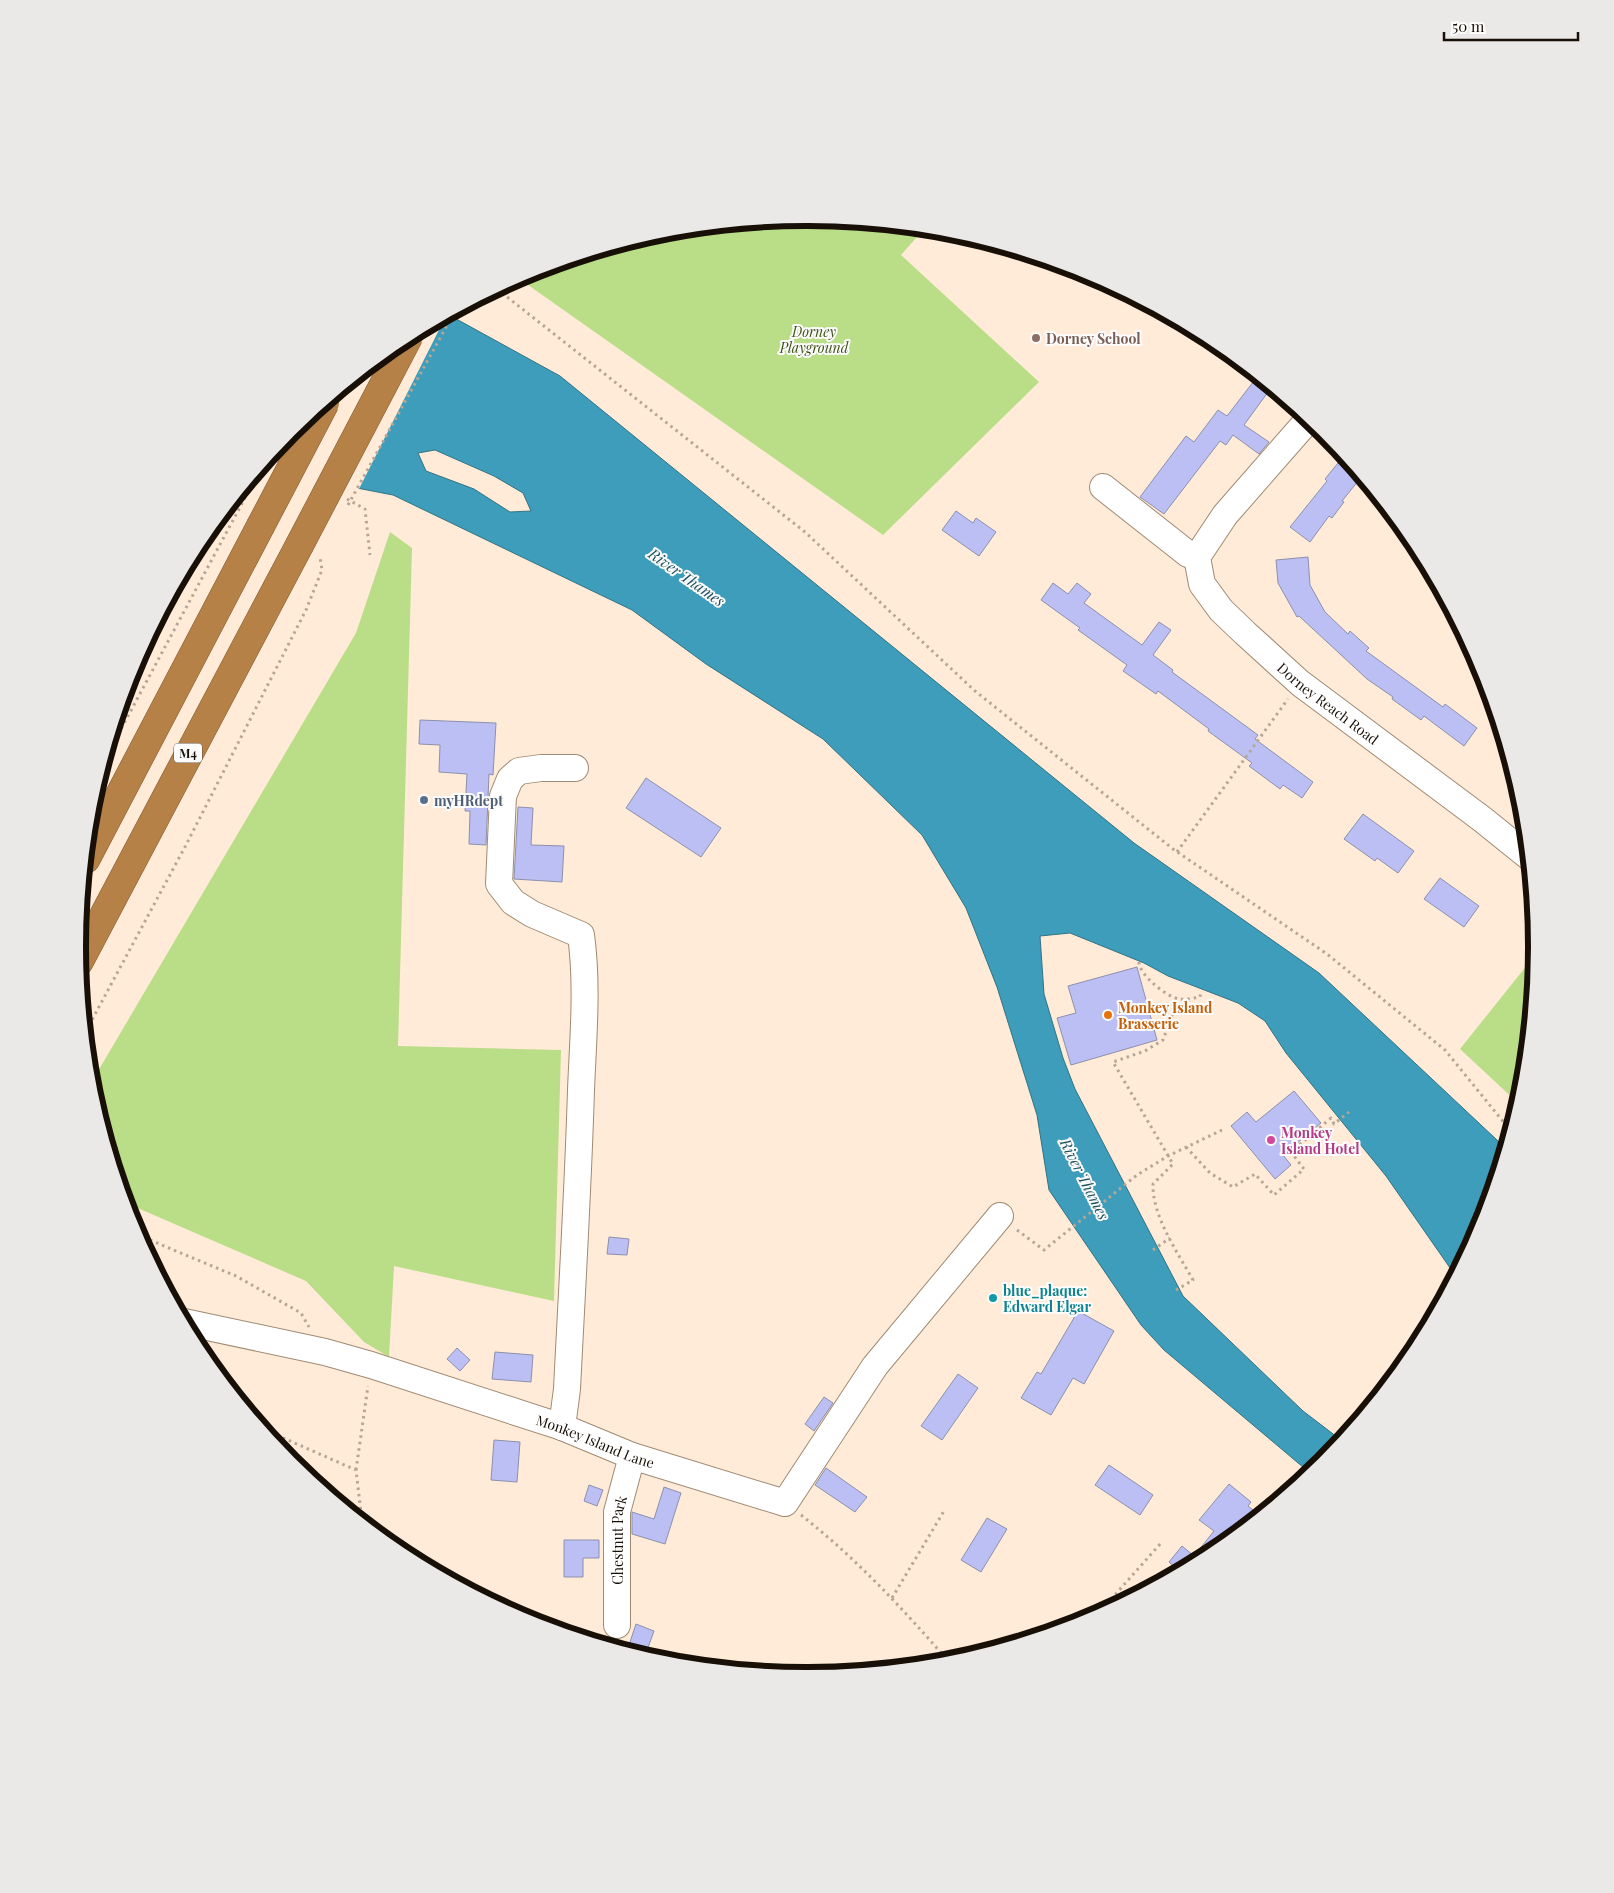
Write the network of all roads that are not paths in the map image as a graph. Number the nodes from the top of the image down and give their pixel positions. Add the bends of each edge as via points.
1 (402, 350) edge
2 (317, 419) edge
3 (1304, 425) edge
4 (1103, 487) dead end
5 (1197, 558) junction
6 (575, 768) dead end
7 (93, 845) edge
8 (1522, 851) edge
9 (86, 949) edge
10 (1000, 1216) road end
11 (194, 1324) edge
12 (562, 1427) junction
13 (632, 1456) junction
14 (617, 1625) dead end

1 - 9 highway, M4, bridge via 309,551
2 - 7 highway, bridge
3 - 5 street via 1224,516
4 - 5 street
5 - 8 street, Dorney Reach Road via 1202,584 1220,610 1300,683
6 - 12 street via 519,771 510,779 503,796 499,884 513,902 532,914 581,935 584,952 580,1140 567,1389
10 - 13 street, Monkey Island Lane via 876,1366 785,1503
11 - 12 street, Monkey Island Lane via 324,1352
12 - 13 street, Monkey Island Lane
13 - 14 street, Chestnut Park via 617,1512

